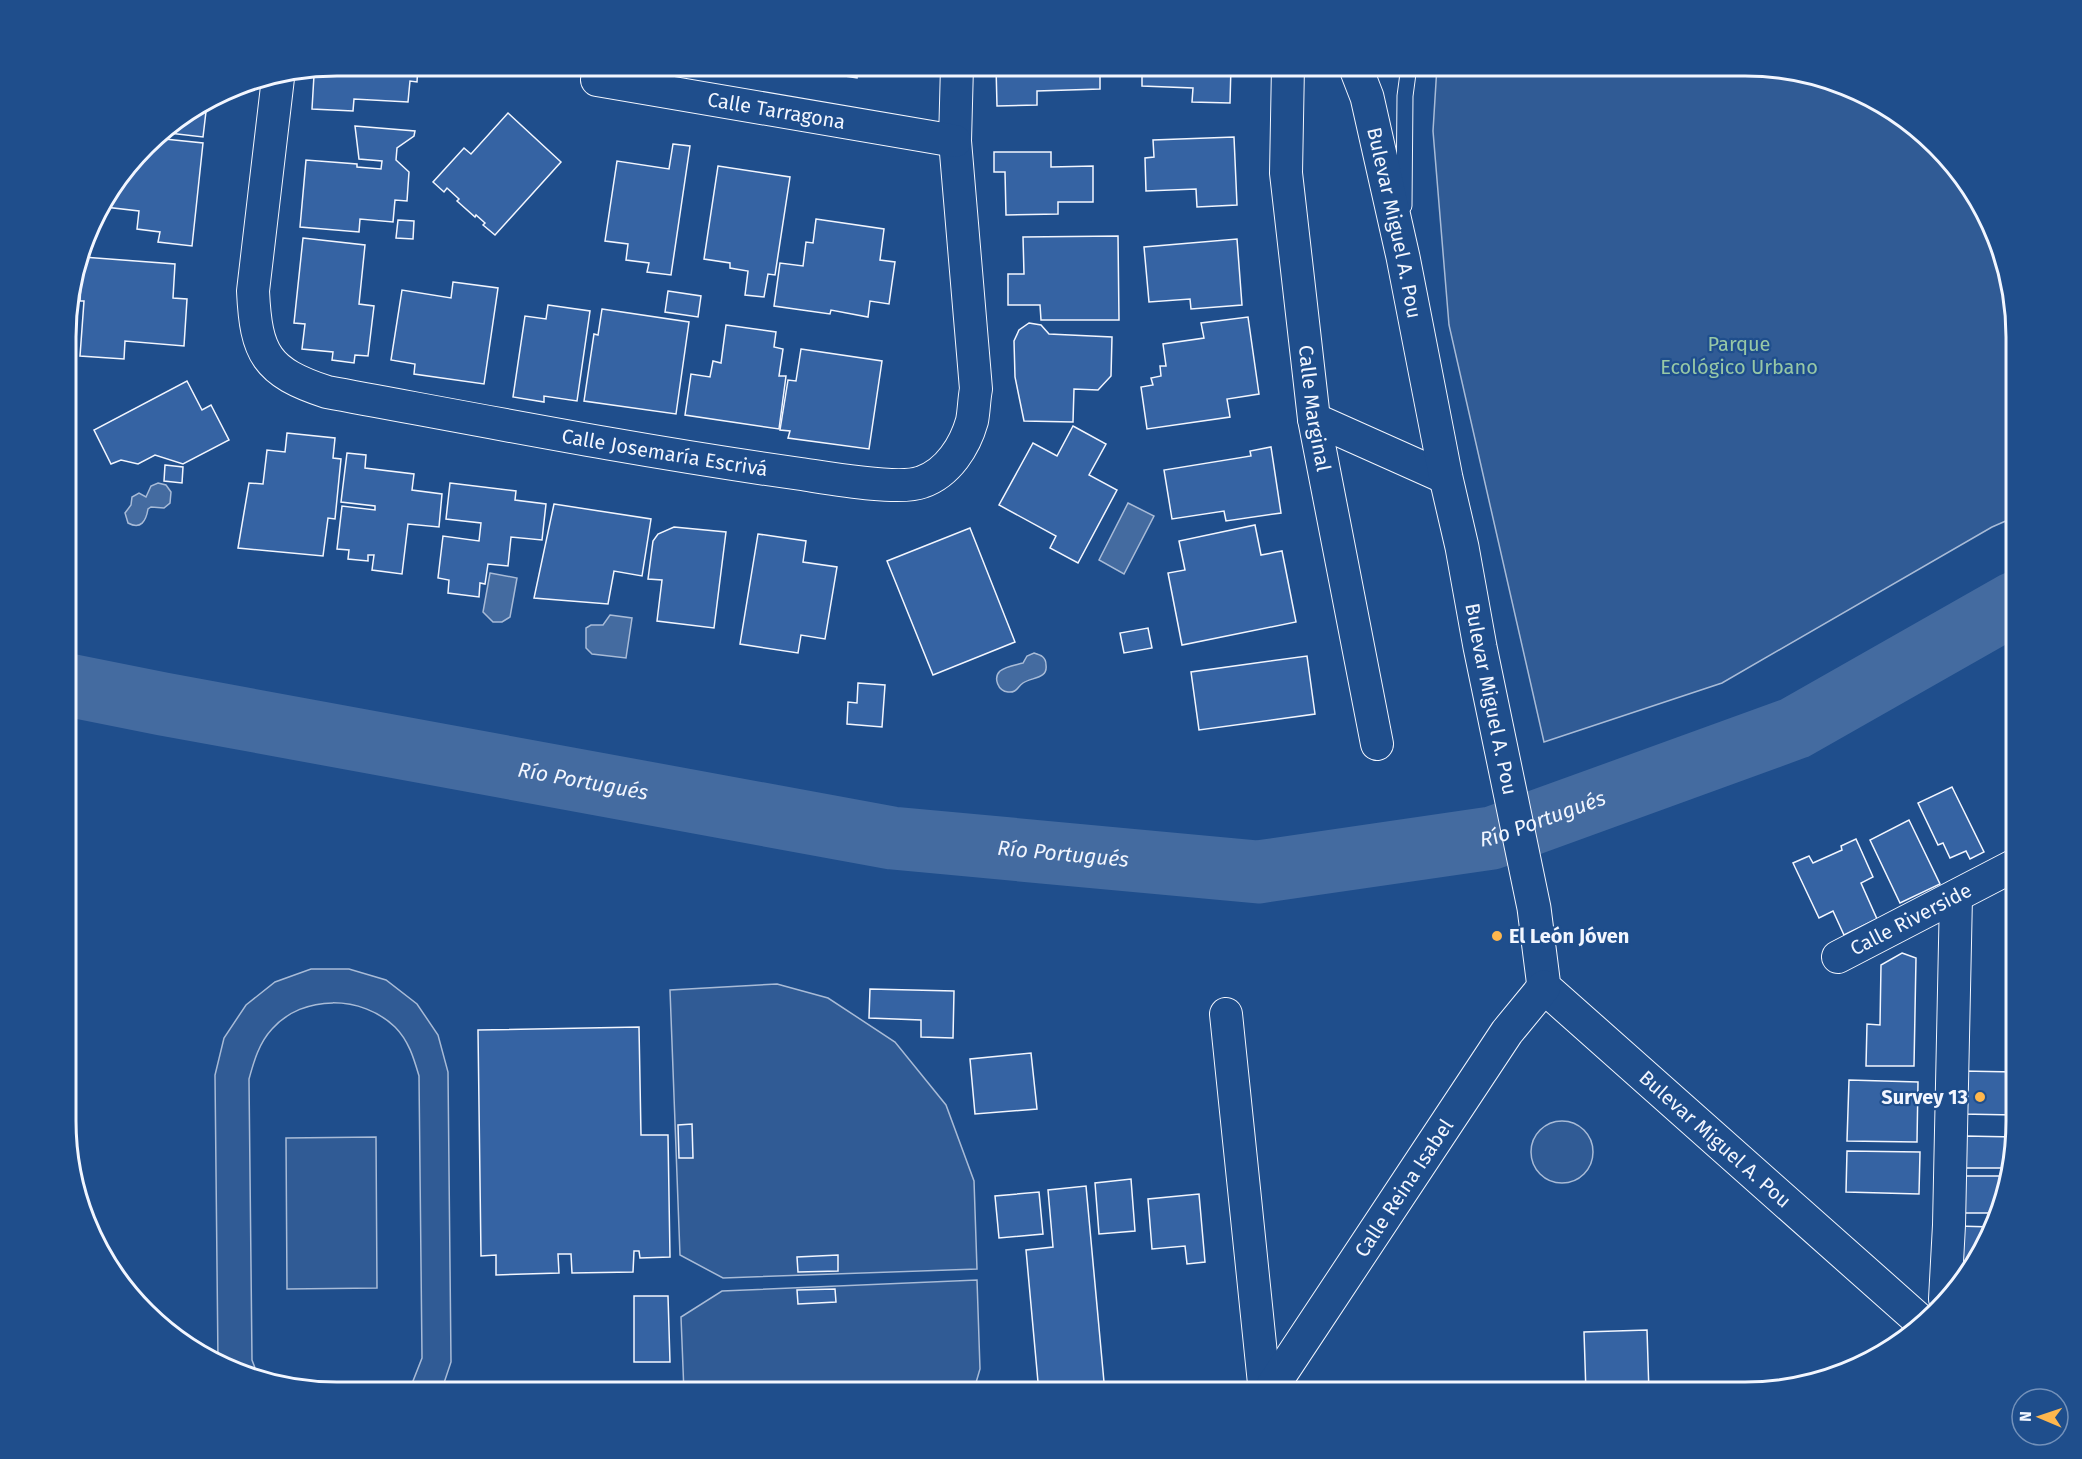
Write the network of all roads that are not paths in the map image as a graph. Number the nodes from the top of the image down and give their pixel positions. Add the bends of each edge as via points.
1 (957, 76) edge
2 (1288, 76) edge
3 (1408, 76) edge
4 (597, 80) dead end
5 (1368, 82) edge
6 (277, 84) edge
7 (955, 141) junction
8 (1404, 257) junction
9 (1314, 419) junction
10 (1446, 478) junction
11 (1377, 744) dead end
12 (2006, 870) edge
13 (1956, 896) junction
14 (1838, 957) dead end
15 (1544, 987) junction
16 (1226, 1014) dead end
17 (1946, 1288) edge
18 (1917, 1318) edge
19 (1265, 1382) edge
20 (1273, 1382) edge

1 - 7 street, Calle Josemaría Escrivá
2 - 9 street, Calle Marginal via 1286,173
3 - 8 lane
4 - 7 street, Calle Tarragona
5 - 8 main road, Bulevar Miguel A. Pou
6 - 7 street, Calle Josemaría Escrivá via 253,291 259,340 269,360 286,376 327,392 602,443 871,483 910,485 936,474 956,454 972,420 976,389
8 - 10 main road, Bulevar Miguel A. Pou
9 - 10 street
9 - 11 street, Calle Marginal
10 - 15 main road, Bulevar Miguel A. Pou via 1534,908
12 - 13 street, Calle Riverside
13 - 14 street, Calle Riverside
13 - 17 street
15 - 18 main road, Bulevar Miguel A. Pou
15 - 20 main road, Calle Reina Isabel via 1507,1032
16 - 19 street

